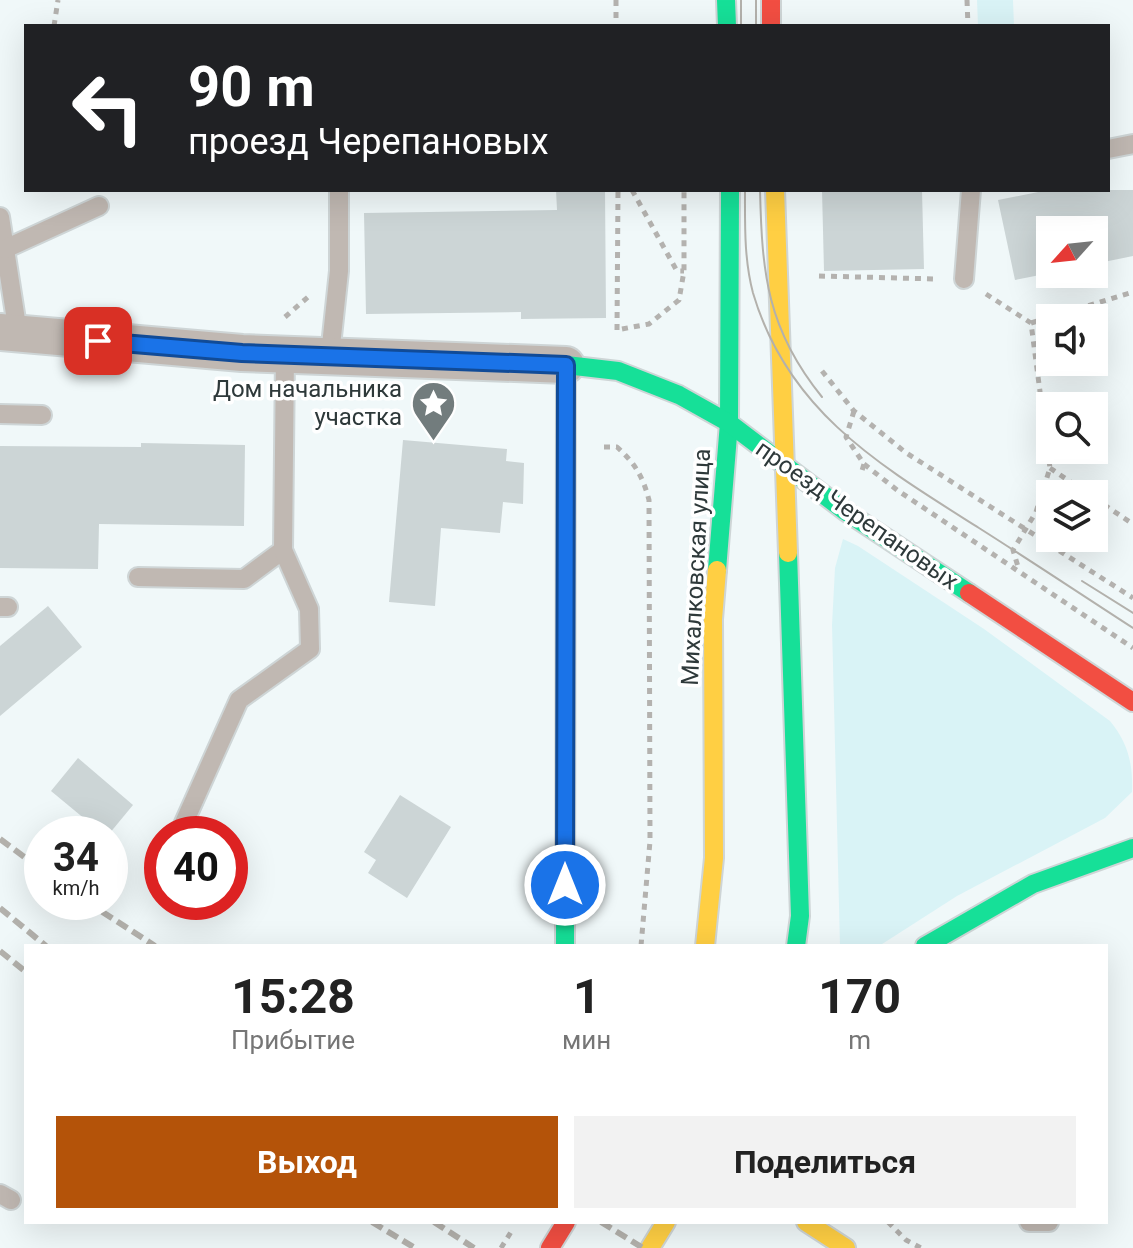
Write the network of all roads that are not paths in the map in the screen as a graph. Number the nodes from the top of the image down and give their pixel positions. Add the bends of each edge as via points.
1 (726, 0) edge
2 (771, 0) edge
3 (727, 24) edge
4 (771, 24) edge
5 (1133, 144) edge
6 (1110, 149) edge
7 (339, 192) edge
8 (730, 192) edge
9 (775, 192) edge
10 (971, 192) edge
11 (99, 206) dead end
12 (0, 217) edge
13 (5, 249) junction
14 (964, 279) road end
15 (9, 332) edge
16 (285, 354) junction
17 (330, 355) junction
18 (566, 365) junction
19 (0, 414) edge
20 (42, 415) dead end
21 (729, 423) junction
22 (786, 466) junction
23 (283, 550) junction
24 (138, 577) dead end
25 (1133, 702) edge
26 (187, 816) edge
27 (1133, 848) edge
28 (565, 944) edge
29 (705, 944) edge
30 (796, 944) edge
31 (928, 944) edge
32 (565, 1224) edge
33 (665, 1224) edge
34 (819, 1225) edge
35 (550, 1248) edge
36 (650, 1248) edge
37 (846, 1248) edge

1 - 3 main road
2 - 4 main road
5 - 6 lane
7 - 17 lane via 339,271
8 - 21 main road, Михалковская улица
9 - 22 main road
10 - 14 lane
11 - 13 lane
12 - 13 lane
13 - 15 lane
15 - 16 street, проезд Черепановых
16 - 17 street, проезд Черепановых
16 - 23 lane
17 - 18 street, проезд Черепановых
18 - 21 main road, проезд Черепановых via 618,371 679,395
18 - 28 main road
19 - 20 lane
21 - 22 main road, проезд Черепановых
21 - 29 main road, Михалковская улица via 713,619 714,858
22 - 25 main road, проезд Черепановых via 845,511
22 - 30 main road via 800,916
23 - 24 lane via 244,579
23 - 26 lane via 309,609 310,649 239,700
27 - 31 main road via 1033,884
32 - 35 main road
33 - 36 main road
34 - 37 main road

